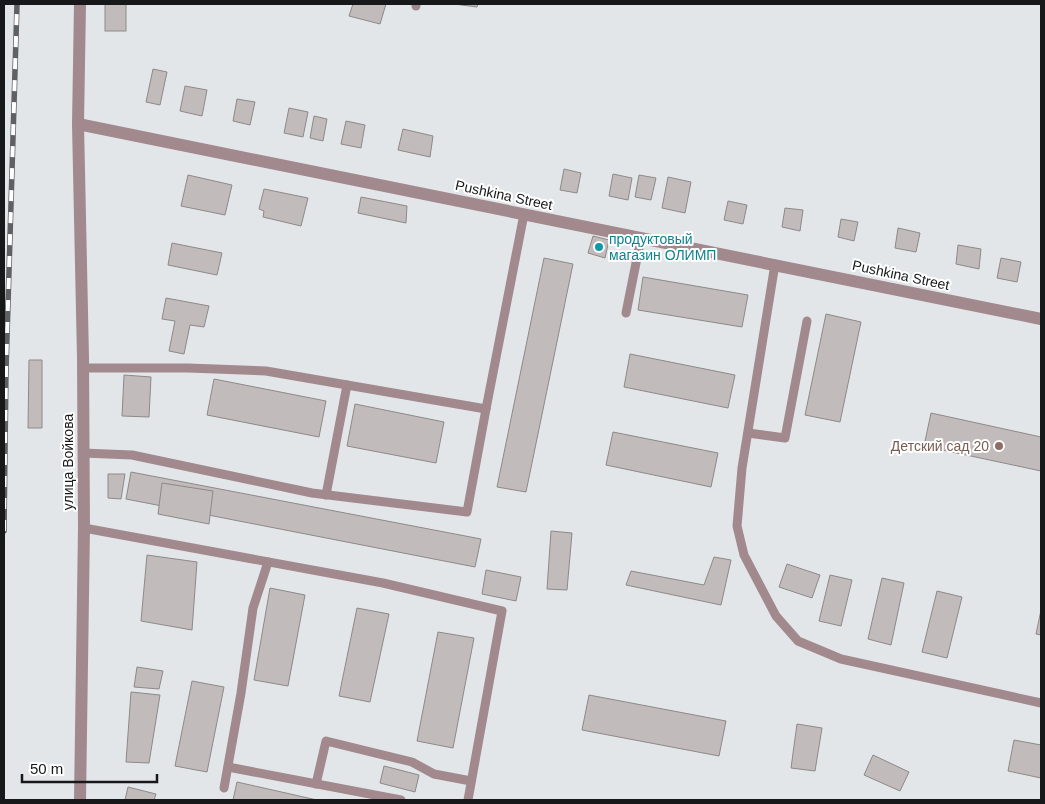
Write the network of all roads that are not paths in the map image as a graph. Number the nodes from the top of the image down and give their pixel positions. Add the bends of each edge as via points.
1 (80, 4) edge
2 (78, 124) junction
3 (524, 214) junction
4 (641, 238) junction
5 (775, 264) junction
6 (626, 313) dead end
7 (1041, 319) edge
8 (807, 321) dead end
9 (83, 368) junction
10 (347, 385) junction
11 (486, 409) junction
12 (748, 433) junction
13 (83, 453) junction
14 (326, 495) junction
15 (84, 528) junction
16 (268, 562) junction
17 (1041, 702) edge
18 (228, 767) junction
19 (471, 780) junction
20 (316, 784) junction
21 (224, 788) dead end
22 (80, 800) edge
23 (401, 800) edge
24 (468, 800) edge

1 - 2 street
2 - 3 street, Pushkina Street
2 - 9 street, улица Войкова
3 - 4 street, Pushkina Street
3 - 11 lane
4 - 5 street, Pushkina Street
4 - 6 lane
5 - 7 street, Pushkina Street
5 - 12 lane
8 - 12 lane via 785,438
9 - 10 lane via 266,371
9 - 13 street, улица Войкова
10 - 11 lane
10 - 14 lane
11 - 14 lane via 466,512
12 - 17 lane via 737,526 744,555 776,616 798,641 841,659
13 - 14 lane via 132,455
13 - 15 street, улица Войкова
15 - 16 lane
15 - 22 street, улица Войкова
16 - 18 lane via 253,608
16 - 19 lane via 383,583 502,611
18 - 20 lane
18 - 21 lane
19 - 20 lane via 434,774 412,762 326,741
19 - 24 lane
20 - 23 lane

